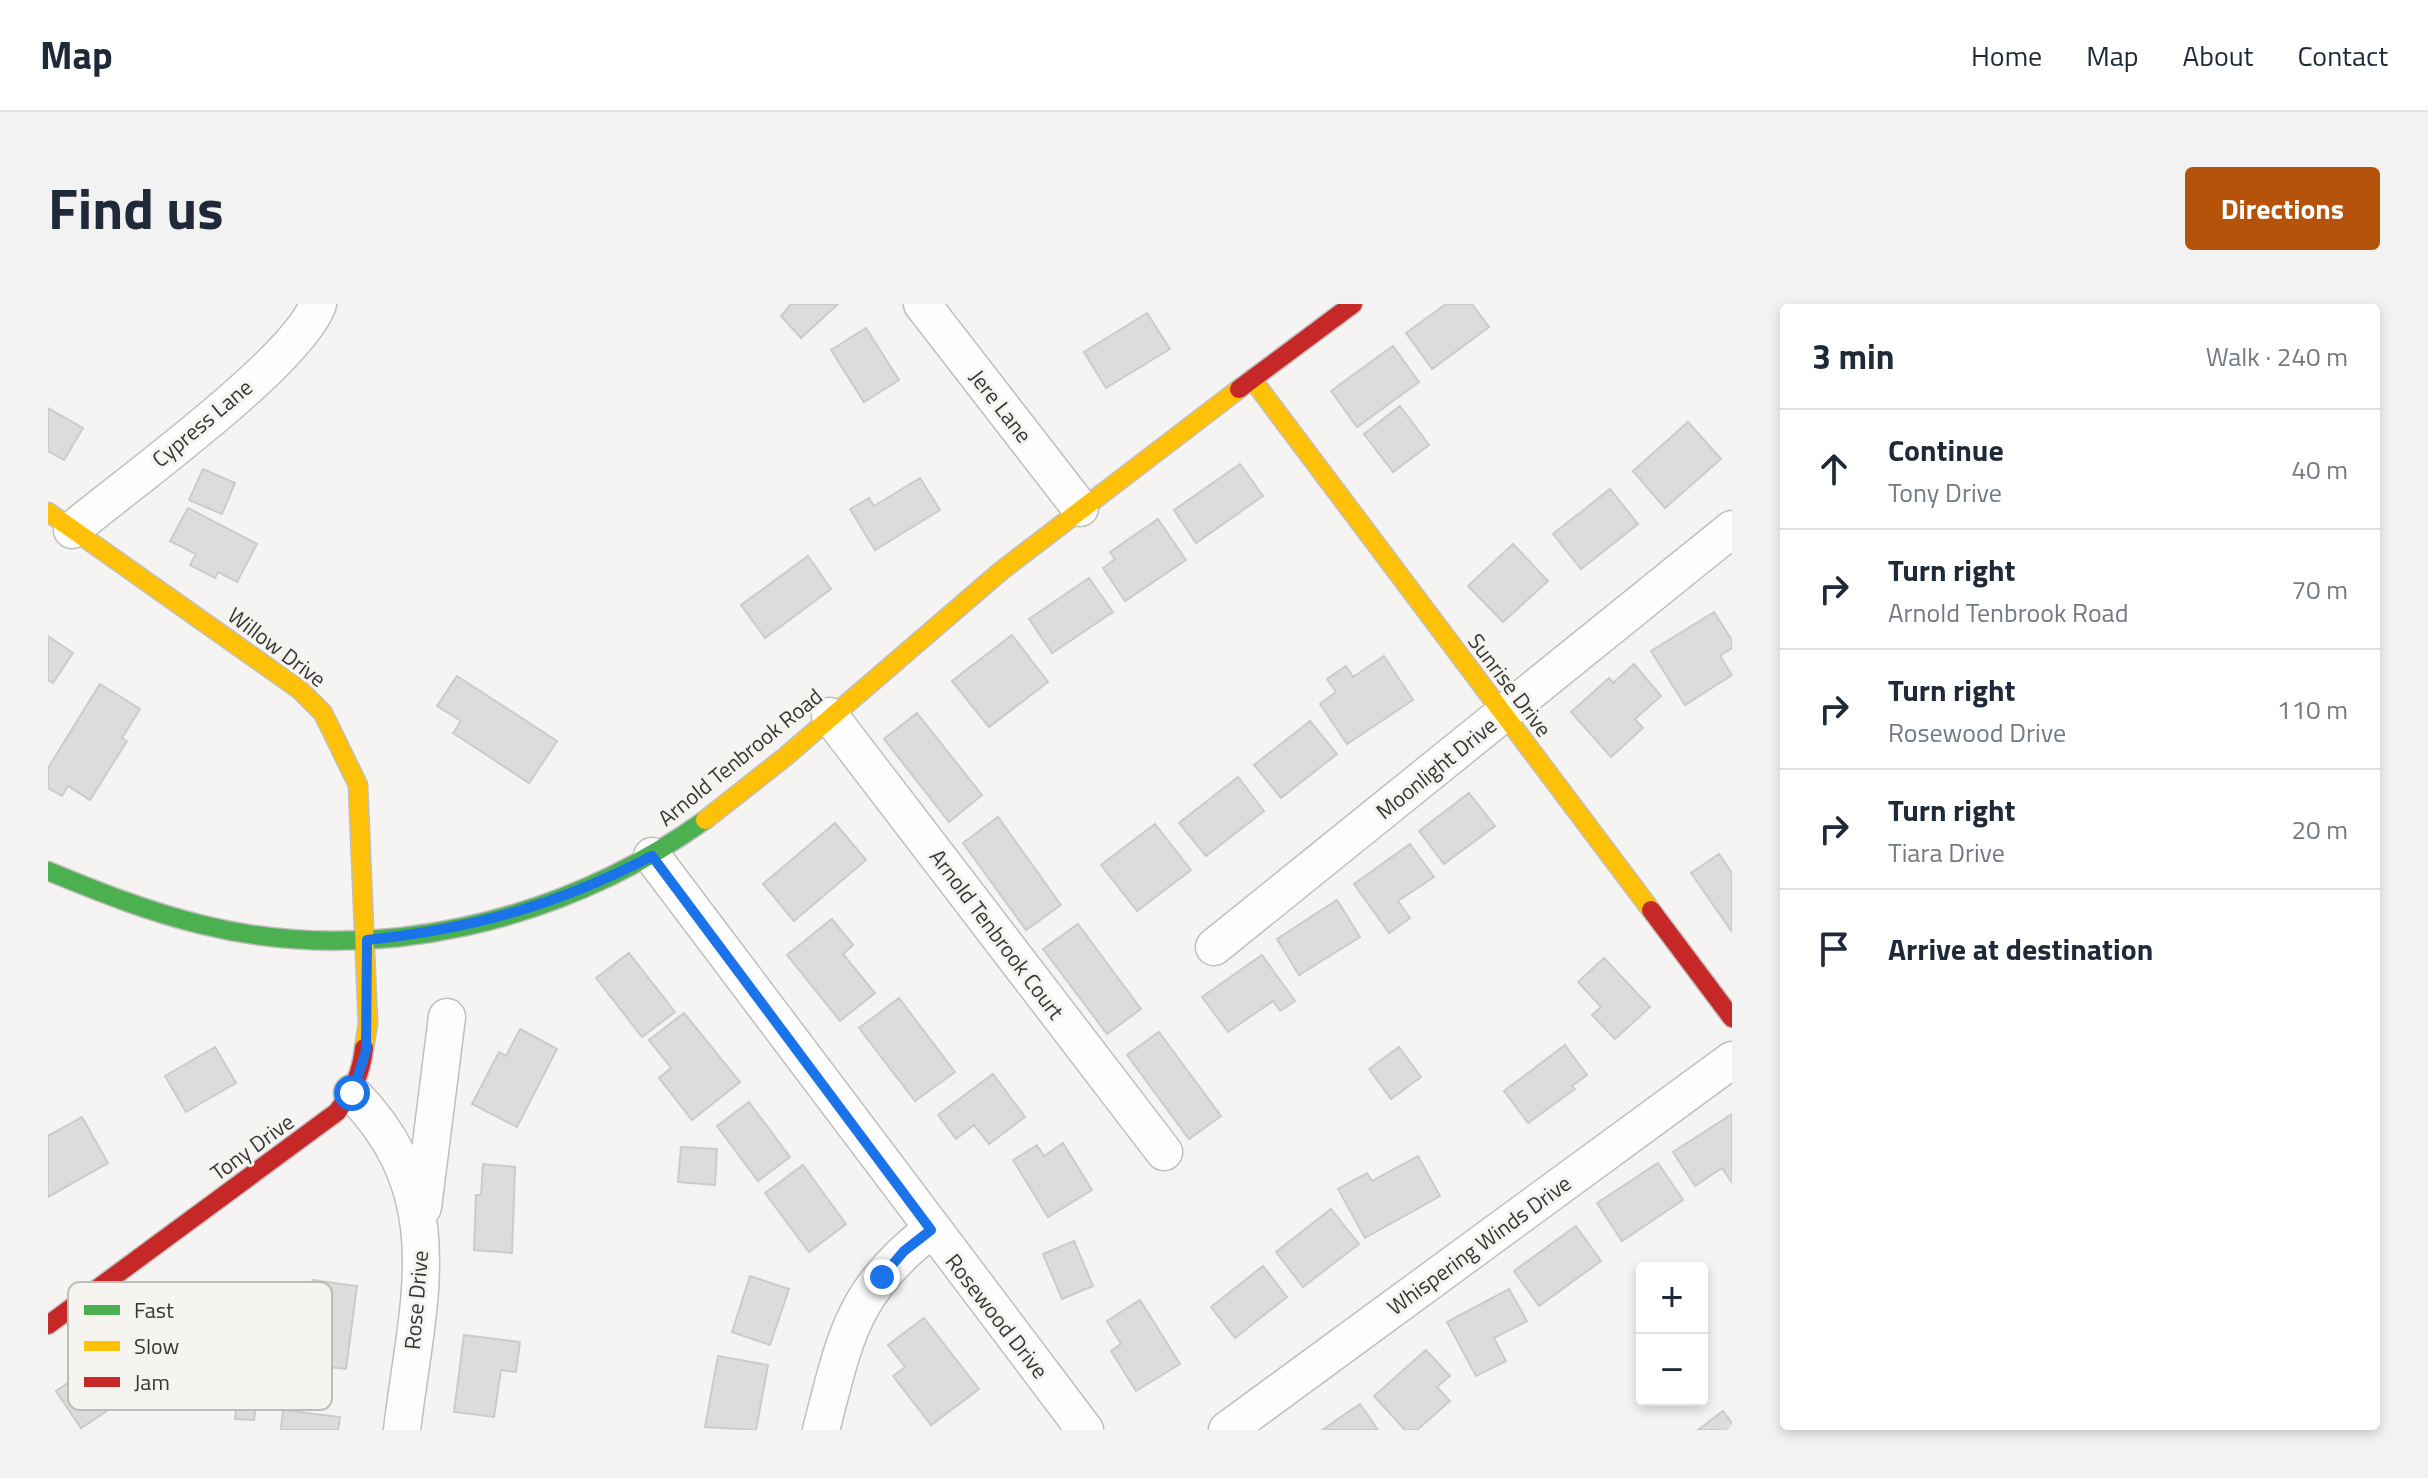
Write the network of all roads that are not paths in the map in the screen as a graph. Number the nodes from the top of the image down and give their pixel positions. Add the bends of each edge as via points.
1 (318, 304) edge
2 (922, 304) edge
3 (1353, 304) edge
4 (1252, 379) junction
5 (1080, 508) junction
6 (60, 521) edge
7 (1732, 529) edge
8 (1501, 715) junction
9 (830, 716) junction
10 (652, 856) junction
11 (48, 871) edge
12 (367, 940) junction
13 (1214, 947) dead end
14 (447, 1017) dead end
15 (1732, 1018) edge
16 (1732, 1060) edge
17 (352, 1093) junction
18 (1164, 1152) dead end
19 (421, 1224) junction
20 (931, 1230) junction
21 (107, 1282) edge
22 (68, 1310) edge
23 (48, 1325) edge
24 (402, 1430) edge
25 (821, 1430) edge
26 (1085, 1430) edge
27 (1227, 1430) edge

1 - 6 street, Cypress Lane via 293,343 229,402
2 - 5 street, Jere Lane
3 - 4 street, Arnold Tenbrook Road
4 - 5 street, Arnold Tenbrook Road
4 - 8 street, Sunrise Drive
5 - 9 street, Arnold Tenbrook Road
6 - 12 street, Willow Drive via 300,690 323,713 358,785
7 - 8 street, Moonlight Drive
8 - 13 street, Moonlight Drive
8 - 15 street, Sunrise Drive
9 - 10 street, Arnold Tenbrook Road via 712,816
9 - 18 street, Arnold Tenbrook Court
10 - 12 street, Arnold Tenbrook Road via 599,883 491,921
10 - 20 street, Rosewood Drive
11 - 12 street, Arnold Tenbrook Road via 88,891 223,932
12 - 17 street, Tony Drive via 366,1051
14 - 19 street
16 - 27 street, Whispering Winds Drive
17 - 19 street, Rose Drive via 397,1149
17 - 21 street, Tony Drive via 314,1131
19 - 24 street, Rose Drive via 422,1260
20 - 25 street via 904,1251 861,1303 846,1334
20 - 26 street, Rosewood Drive
22 - 23 street, Tony Drive

